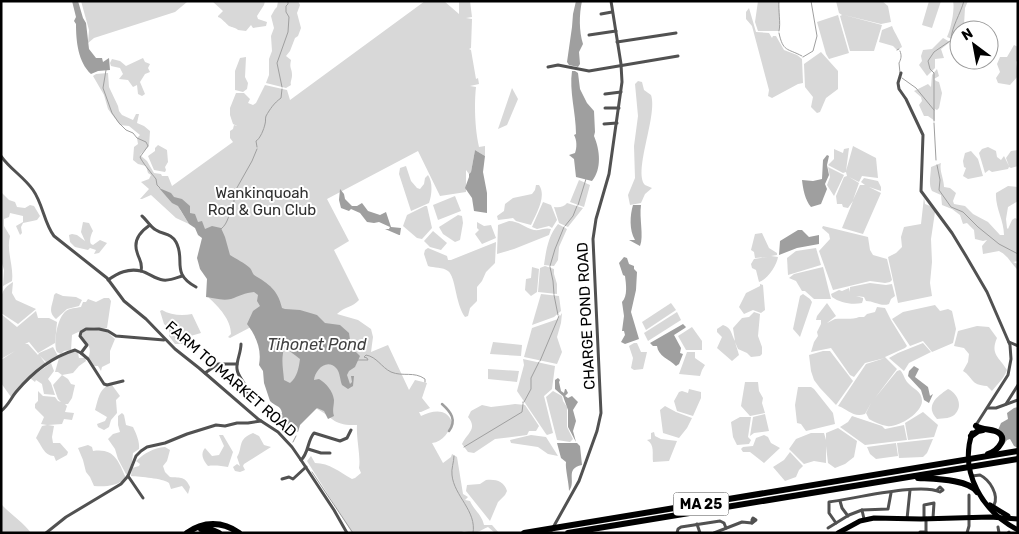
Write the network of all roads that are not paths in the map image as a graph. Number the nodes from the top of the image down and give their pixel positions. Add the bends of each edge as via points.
1 (611, 1) edge
2 (612, 12) junction
3 (601, 14) dead end
4 (616, 30) junction
5 (676, 33) dead end
6 (589, 36) dead end
7 (617, 42) junction
8 (678, 56) dead end
9 (621, 66) junction
10 (548, 67) dead end
11 (901, 73) dead end
12 (621, 92) junction
13 (605, 94) dead end
14 (605, 108) dead end
15 (619, 108) junction
16 (617, 123) junction
17 (604, 124) dead end
18 (1, 156) edge
19 (1, 162) edge
20 (8, 165) junction
21 (142, 216) dead end
22 (150, 225) junction
23 (141, 271) junction
24 (182, 276) junction
25 (109, 280) junction
26 (196, 288) dead end
27 (165, 340) junction
28 (1009, 342) junction
29 (241, 344) dead end
30 (1018, 346) edge
31 (81, 353) junction
32 (237, 364) junction
33 (205, 373) junction
34 (123, 381) dead end
35 (1018, 385) edge
36 (246, 394) dead end
37 (1018, 400) edge
38 (1005, 404) junction
39 (988, 408) junction
40 (1, 411) edge
41 (262, 421) junction
42 (976, 426) junction
43 (351, 430) dead end
44 (987, 430) junction
45 (971, 436) junction
46 (308, 449) junction
47 (1018, 452) edge
48 (330, 453) dead end
49 (302, 458) junction
50 (1018, 459) edge
51 (962, 461) junction
52 (306, 467) junction
53 (128, 476) junction
54 (899, 478) junction
55 (973, 478) junction
56 (282, 479) dead end
57 (959, 482) junction
58 (910, 490) junction
59 (937, 490) dead end
60 (977, 492) junction
61 (891, 493) junction
62 (969, 495) dead end
63 (143, 498) dead end
64 (840, 501) junction
65 (994, 505) dead end
66 (989, 509) junction
67 (862, 510) junction
68 (848, 516) junction
69 (985, 516) junction
70 (969, 517) junction
71 (997, 517) junction
72 (925, 518) junction
73 (934, 518) junction
74 (907, 519) junction
75 (1011, 519) junction
76 (1018, 519) edge
77 (864, 520) junction
78 (752, 522) dead end
79 (836, 523) junction
80 (697, 524) junction
81 (1006, 524) junction
82 (998, 526) dead end
83 (726, 528) junction
84 (828, 528) dead end
85 (1018, 530) edge
86 (920, 532) edge
87 (926, 532) edge
88 (46, 533) edge
89 (189, 533) edge
90 (219, 533) edge
91 (239, 533) edge
92 (347, 533) edge
93 (524, 533) edge
94 (550, 533) edge
95 (568, 533) edge
96 (677, 533) edge
97 (700, 533) edge
98 (714, 533) edge
99 (838, 533) edge
100 (967, 533) edge
101 (999, 533) edge

1 - 2 street, CHARGE POND ROAD
2 - 3 street
2 - 4 street, CHARGE POND ROAD
4 - 6 street
4 - 7 street, CHARGE POND ROAD
5 - 7 street
7 - 9 street, CHARGE POND ROAD
8 - 9 street
9 - 10 street via 589,72 558,65
9 - 12 street, CHARGE POND ROAD
11 - 28 street via 899,89 923,135 921,191 966,256
12 - 13 street
12 - 15 street, CHARGE POND ROAD
14 - 15 street
15 - 16 street, CHARGE POND ROAD
16 - 17 street
16 - 94 street, CHARGE POND ROAD via 609,178 592,239 601,416 580,478
18 - 20 street
19 - 20 street
20 - 25 street, FARM TO MARKET ROAD via 32,188 53,235
21 - 22 street
22 - 23 street via 143,230 136,244
22 - 24 street via 175,240
23 - 24 street via 162,280
23 - 25 street via 126,270
24 - 26 street
25 - 27 street, FARM TO MARKET ROAD via 124,301
27 - 31 street via 116,336 108,331 89,328 81,332 80,336 87,345
27 - 33 street, FARM TO MARKET ROAD
28 - 30 street
28 - 39 street via 1009,372
29 - 32 street
31 - 34 street via 105,385
31 - 40 street via 71,351 35,372
32 - 33 street via 218,364
32 - 36 street via 239,376 246,385
33 - 41 street, FARM TO MARKET ROAD
35 - 38 street
37 - 38 street
38 - 39 street
39 - 42 street
41 - 49 street, FARM TO MARKET ROAD via 278,432
41 - 53 street via 216,425 147,447 136,456
42 - 44 highway
42 - 45 main road
43 - 46 street via 341,441 314,433
44 - 45 highway
44 - 51 highway via 1000,435 1002,443 999,448
45 - 55 main road via 969,456
46 - 48 street
46 - 49 street
47 - 51 highway, MA 25
49 - 52 street, FARM TO MARKET ROAD
50 - 54 highway, MA 25
51 - 93 highway, MA 25
52 - 56 street via 293,479
52 - 92 street, FARM TO MARKET ROAD
53 - 63 street
53 - 88 street via 121,484 68,515
54 - 57 highway
54 - 95 highway, MA 25
55 - 57 highway
55 - 60 main road
55 - 65 street via 980,475 985,478 995,493
55 - 76 main road via 989,505
57 - 60 highway via 972,486
58 - 59 street
58 - 61 street
58 - 74 street
60 - 66 main road
61 - 64 street
61 - 67 street via 888,508
62 - 70 street
64 - 68 street
64 - 79 street via 828,503 829,513
66 - 69 main road
66 - 71 main road
67 - 68 street
67 - 77 street
68 - 79 street
69 - 70 main road
69 - 71 main road
70 - 73 main road
70 - 85 main road
70 - 100 street
71 - 75 main road
71 - 81 main road
72 - 73 main road
72 - 73 street via 925,505 934,504
72 - 74 main road
72 - 87 street
74 - 77 main road
75 - 76 main road
75 - 81 main road
77 - 99 main road
78 - 83 street
79 - 84 street
80 - 83 street via 721,521
80 - 96 street via 679,528
80 - 97 street
81 - 85 main road
82 - 101 street
83 - 98 street
86 - 87 street
89 - 90 highway via 203,529
89 - 91 highway via 199,526 212,524

